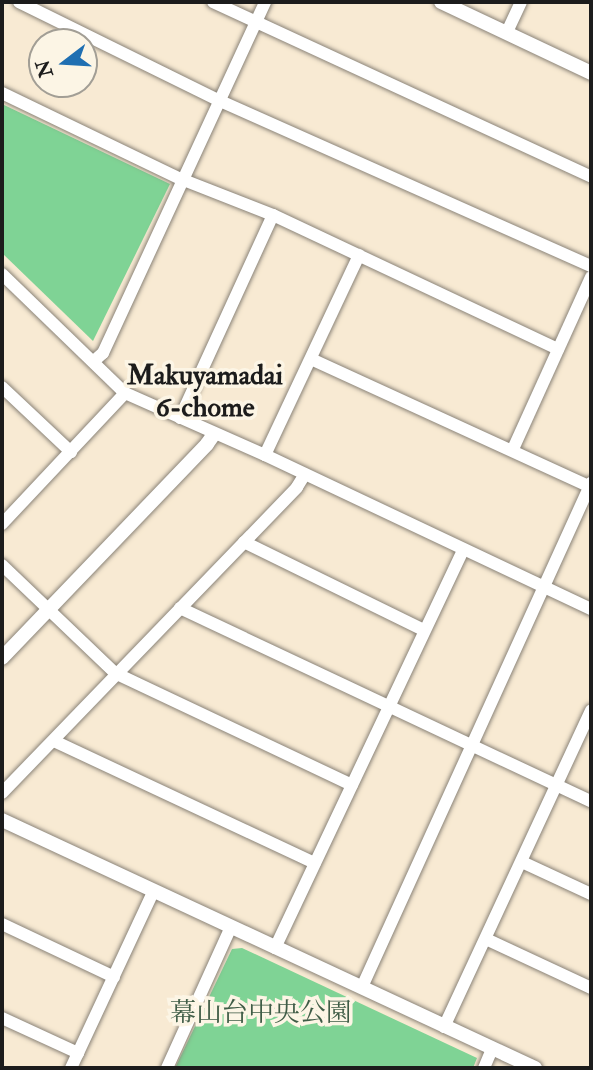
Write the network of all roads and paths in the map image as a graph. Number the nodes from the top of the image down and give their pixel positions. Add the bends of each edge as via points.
1 (19, 2) edge
2 (212, 2) edge
3 (265, 2) edge
4 (441, 2) edge
5 (521, 2) edge
6 (255, 22) junction
7 (507, 32) junction
8 (591, 73) edge
9 (2, 93) edge
10 (218, 100) junction
11 (591, 177) edge
12 (181, 179) junction
13 (273, 215) junction
14 (359, 255) junction
15 (591, 266) edge
16 (2, 274) edge
17 (591, 277) edge
18 (558, 349) junction
19 (311, 359) junction
20 (94, 361) junction
21 (2, 387) edge
22 (125, 393) junction
23 (180, 418) junction
24 (214, 434) junction
25 (513, 449) junction
26 (71, 452) junction
27 (265, 455) junction
28 (305, 474) junction
29 (591, 485) edge
30 (5, 515) edge
31 (244, 542) junction
32 (463, 550) junction
33 (2, 565) edge
34 (546, 587) junction
35 (180, 608) junction
36 (591, 608) edge
37 (48, 610) junction
38 (424, 630) junction
39 (2, 658) edge
40 (115, 673) junction
41 (388, 706) junction
42 (591, 711) edge
43 (54, 741) junction
44 (473, 747) junction
45 (352, 785) junction
46 (558, 786) junction
47 (2, 793) edge
48 (591, 801) edge
49 (2, 820) edge
50 (522, 862) junction
51 (315, 863) junction
52 (153, 892) junction
53 (591, 894) edge
54 (2, 924) edge
55 (231, 927) junction
56 (486, 939) junction
57 (275, 948) junction
58 (114, 977) junction
59 (362, 987) junction
60 (591, 988) edge
61 (2, 1018) edge
62 (444, 1027) junction
63 (492, 1049) junction
64 (78, 1053) junction
65 (71, 1068) edge
66 (167, 1068) edge
67 (484, 1068) edge
68 (535, 1068) edge

1 - 10 street
2 - 6 street
3 - 6 street
4 - 7 street
5 - 7 street
6 - 10 street
6 - 11 street
7 - 8 street
9 - 12 street
10 - 12 street
10 - 15 street
12 - 13 street
12 - 20 street via 103,353
13 - 14 street
13 - 23 street
14 - 18 street
14 - 19 street
16 - 20 street
17 - 18 street
18 - 25 street
19 - 25 street
19 - 27 street
20 - 22 street
21 - 26 street
22 - 23 street
22 - 26 street
23 - 24 street
24 - 27 street
24 - 37 street
25 - 29 street
26 - 30 street
27 - 28 street
28 - 31 street
28 - 32 street
29 - 34 street
31 - 35 street
31 - 38 street
32 - 34 street
32 - 38 street
33 - 37 street
34 - 36 street
34 - 44 street
35 - 40 street
35 - 41 street
37 - 39 street
37 - 40 street
38 - 41 street
40 - 43 street
40 - 45 street
41 - 44 street
41 - 45 street
42 - 46 street
43 - 47 street
43 - 51 street
44 - 46 street
44 - 59 street
45 - 51 street
46 - 48 street
46 - 50 street
49 - 52 street
50 - 53 street
50 - 56 street
51 - 57 street
52 - 55 street
52 - 58 street
54 - 58 street
55 - 57 street
55 - 66 street
56 - 60 street
56 - 62 street
57 - 59 street
58 - 64 street
59 - 62 street
61 - 64 street
62 - 63 street
63 - 67 street
63 - 68 street
64 - 65 street

